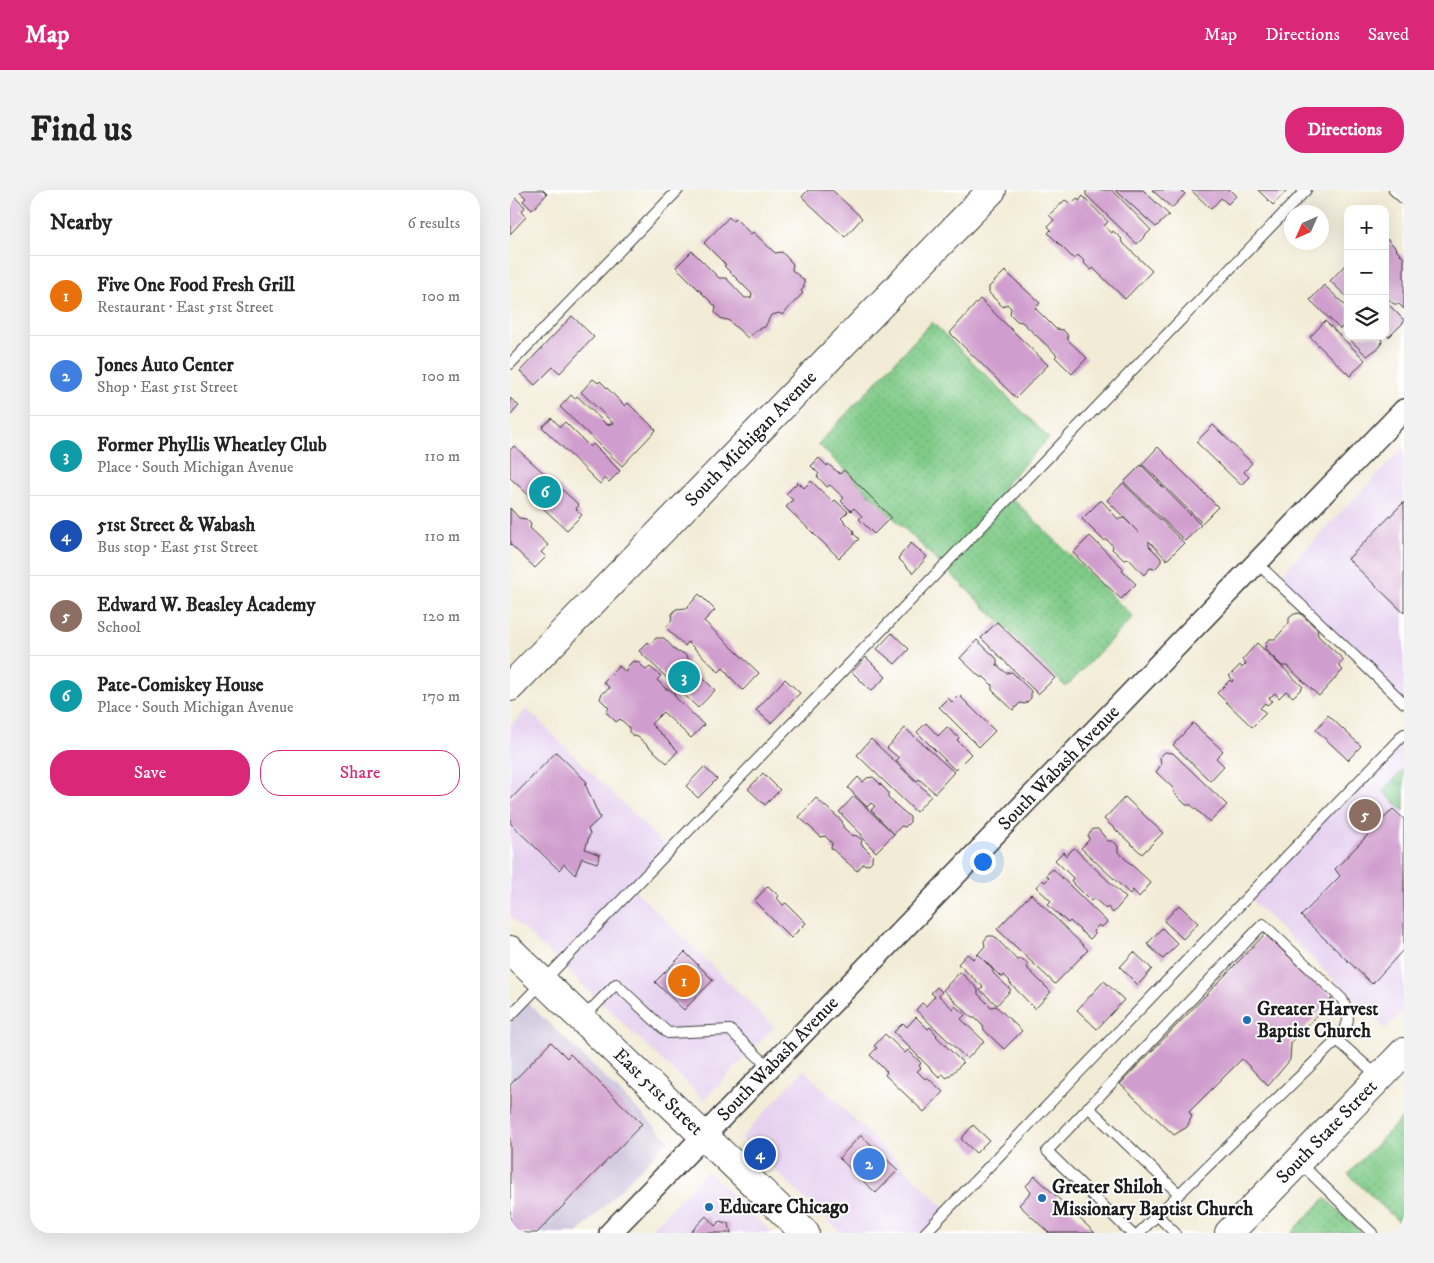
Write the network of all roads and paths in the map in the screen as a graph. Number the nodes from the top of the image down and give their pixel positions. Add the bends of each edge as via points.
1 (678, 190) edge
2 (992, 190) edge
3 (1306, 190) edge
4 (1394, 190) edge
5 (1404, 199) edge
6 (510, 364) edge
7 (1404, 410) edge
8 (1257, 563) junction
9 (510, 688) edge
10 (1404, 703) edge
11 (1404, 734) edge
12 (510, 950) edge
13 (543, 982) junction
14 (510, 1016) edge
15 (582, 1019) junction
16 (1337, 1040) junction
17 (1404, 1052) edge
18 (770, 1068) junction
19 (1379, 1078) junction
20 (1088, 1108) junction
21 (704, 1136) junction
22 (1298, 1161) junction
23 (1179, 1194) junction
24 (1157, 1215) junction
25 (610, 1233) edge
26 (805, 1233) edge
27 (925, 1233) edge
28 (1131, 1233) edge
29 (1139, 1233) edge
30 (1175, 1233) edge
31 (1229, 1233) edge
32 (1372, 1233) edge

1 - 6 lane
2 - 9 street, South Michigan Avenue
3 - 13 lane
4 - 5 lane
7 - 8 street, South Wabash Avenue
8 - 10 lane
8 - 18 street, South Wabash Avenue
11 - 27 lane
12 - 13 street, East 51st Street
13 - 14 lane
13 - 15 street, East 51st Street
15 - 18 lane via 616,984 668,1033 730,1030
15 - 21 street, East 51st Street
16 - 19 lane
16 - 20 lane via 1348,1026 1347,1008 1342,999 1263,924
16 - 23 lane
17 - 19 street, South State Street
18 - 21 street, South Wabash Avenue
19 - 22 street, South State Street
20 - 23 lane
20 - 28 lane via 1047,1151
21 - 25 street, South Wabash Avenue
21 - 26 street, East 51st Street
22 - 31 street, South State Street
22 - 32 lane
23 - 24 lane
24 - 29 lane
24 - 30 lane

